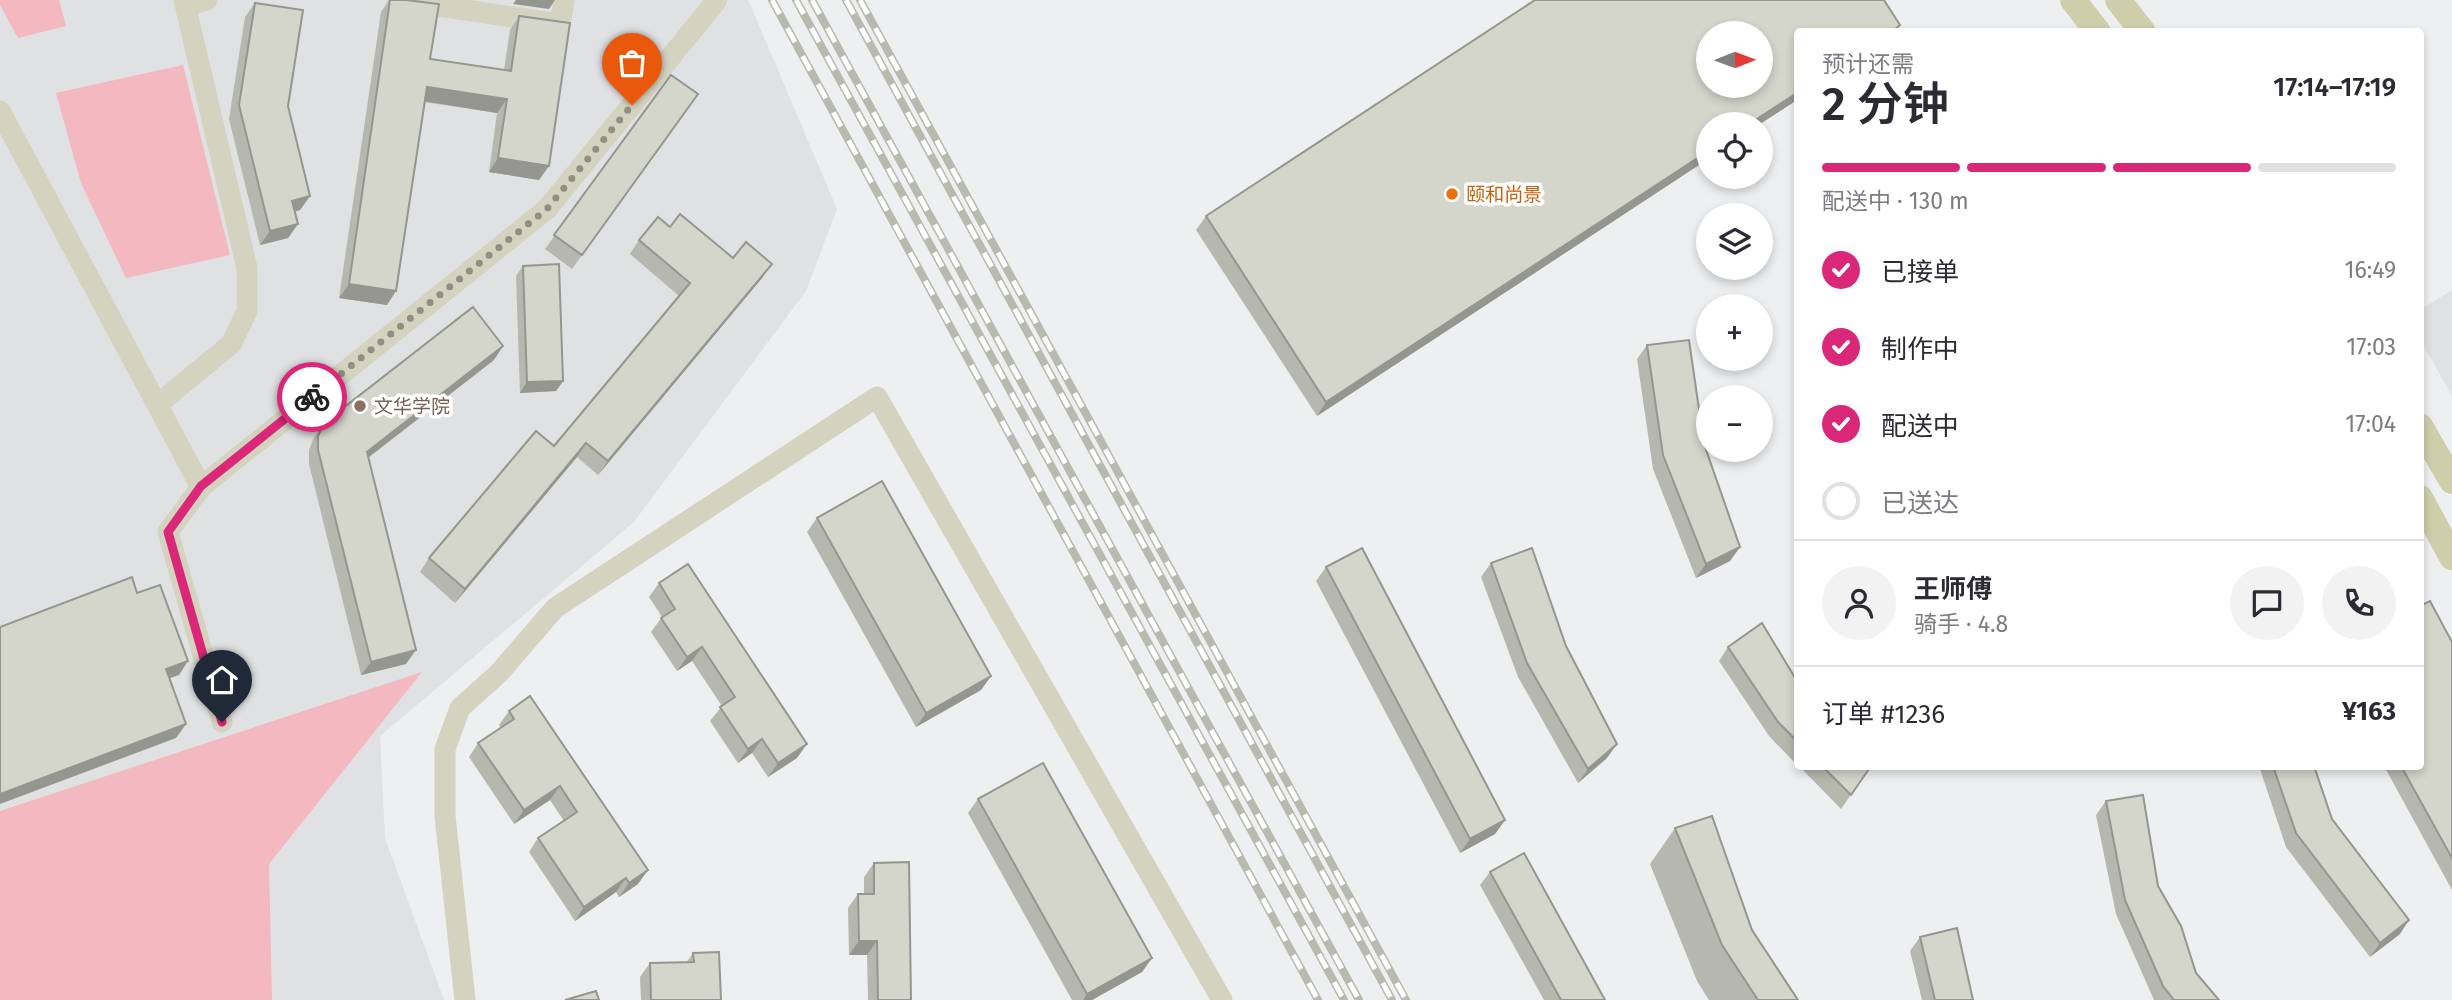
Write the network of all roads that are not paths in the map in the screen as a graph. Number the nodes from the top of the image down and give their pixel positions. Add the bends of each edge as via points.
1 (207, 0) edge
2 (398, 0) edge
3 (564, 0) edge
4 (717, 0) edge
5 (2073, 0) edge
6 (2118, 0) edge
7 (185, 3) edge
8 (2095, 28) edge
9 (2140, 28) edge
10 (0, 111) edge
11 (157, 405) junction
12 (2424, 433) edge
13 (2452, 481) edge
14 (201, 486) junction
15 (2424, 505) edge
16 (2452, 557) edge
17 (222, 722) dead end
18 (465, 1000) edge
19 (1222, 1000) edge

1 - 7 street
2 - 3 street via 560,24
4 - 14 street via 547,209
5 - 8 main road
6 - 9 main road
7 - 11 street via 247,268 247,312 231,344
10 - 11 street
11 - 14 street
12 - 13 main road
14 - 17 street via 168,532
15 - 16 main road
18 - 19 street via 444,816 445,750 460,708 499,673 555,608 877,397

